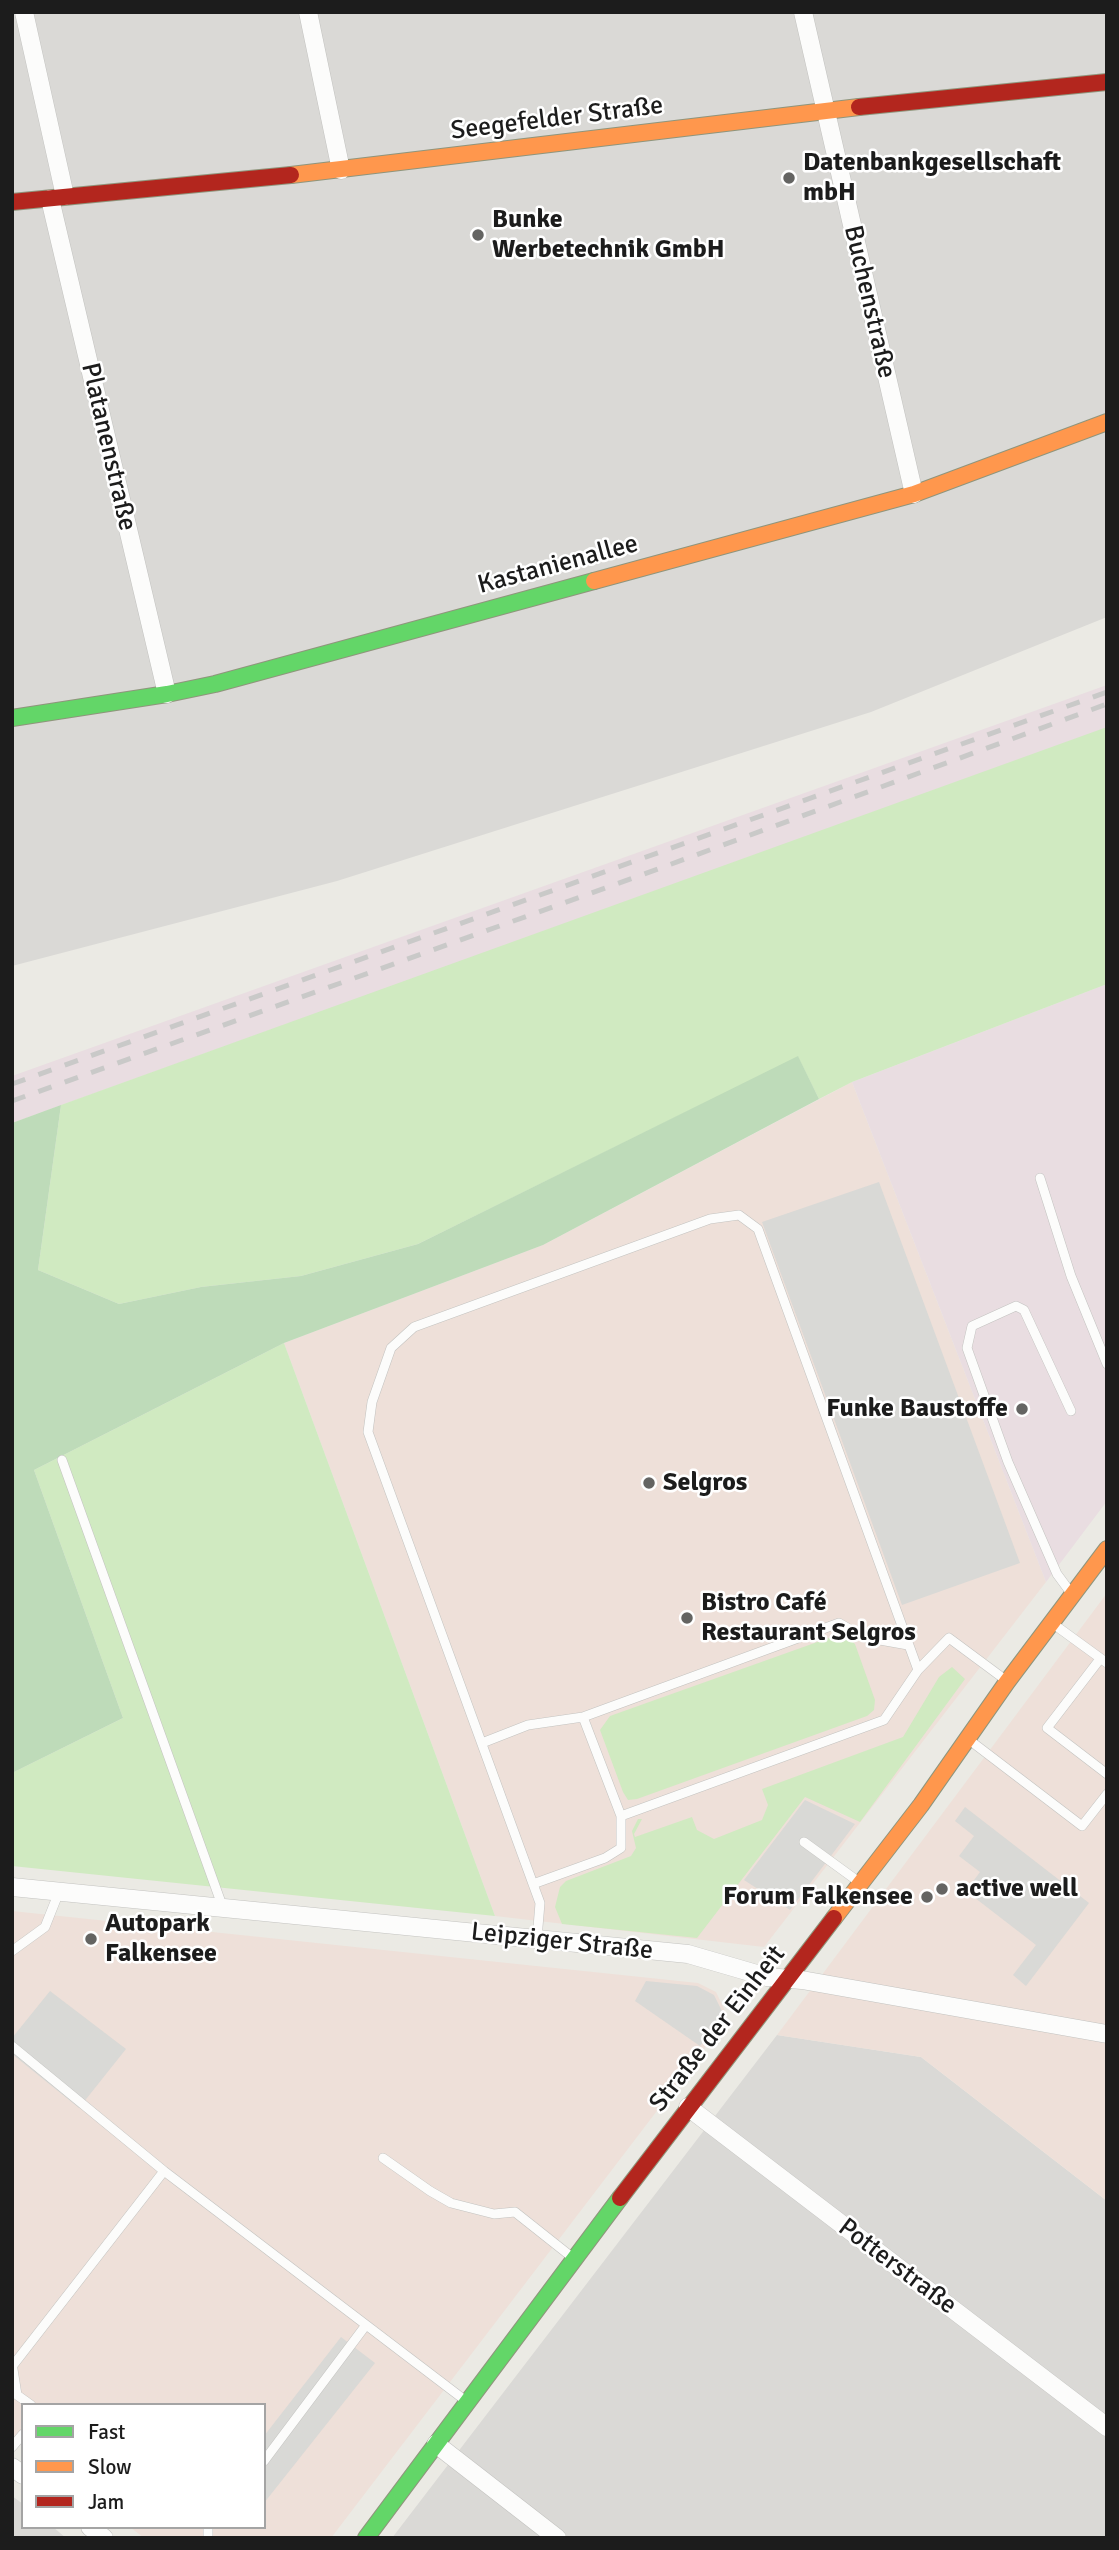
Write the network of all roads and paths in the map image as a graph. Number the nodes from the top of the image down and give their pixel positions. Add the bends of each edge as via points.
1 (24, 12) edge
2 (308, 12) edge
3 (803, 12) edge
4 (1107, 82) edge
5 (824, 111) junction
6 (341, 170) junction
7 (58, 197) junction
8 (12, 202) edge
9 (1107, 422) edge
10 (914, 494) junction
11 (167, 694) junction
12 (12, 718) edge
13 (1040, 1178) dead end
14 (1107, 1364) edge
15 (1071, 1411) dead end
16 (62, 1460) dead end
17 (1107, 1549) edge
18 (1072, 1595) junction
19 (1051, 1622) junction
20 (908, 1645) junction
21 (1104, 1661) edge
22 (918, 1670) junction
23 (1007, 1682) junction
24 (583, 1717) junction
25 (967, 1738) junction
26 (482, 1743) junction
27 (1107, 1774) edge
28 (1107, 1794) edge
29 (621, 1816) junction
30 (804, 1842) dead end
31 (860, 1883) junction
32 (533, 1884) junction
33 (12, 1887) edge
34 (59, 1892) junction
35 (223, 1908) junction
36 (537, 1939) junction
37 (12, 1951) edge
38 (787, 1979) junction
39 (1107, 2034) edge
40 (12, 2046) edge
41 (688, 2107) junction
42 (383, 2158) dead end
43 (164, 2171) junction
44 (575, 2259) junction
45 (366, 2325) junction
46 (13, 2364) edge
47 (468, 2402) junction
48 (28, 2403) edge
49 (1107, 2427) edge
50 (436, 2444) junction
51 (266, 2457) edge
52 (366, 2538) edge
53 (557, 2538) edge

1 - 7 street, Platanenstraße
2 - 6 street
3 - 5 street, Buchenstraße
4 - 5 street, Seegefelder Straße
5 - 6 street, Seegefelder Straße
5 - 10 street, Buchenstraße
6 - 7 street, Seegefelder Straße
7 - 8 street, Seegefelder Straße
7 - 11 street, Platanenstraße
9 - 10 street, Kastanienallee
10 - 11 street, Kastanienallee
11 - 12 street, Kastanienallee
13 - 14 lane via 1071,1276
15 - 18 lane via 1024,1310 1016,1306 972,1326 967,1348 1008,1462 1057,1574
16 - 35 lane
17 - 18 street, Straße der Einheit
18 - 19 street, Straße der Einheit
19 - 21 lane
19 - 23 street, Straße der Einheit
20 - 22 lane
20 - 24 lane via 863,1637 839,1623
20 - 26 lane via 758,1229 739,1215 710,1219 414,1326 391,1348 372,1402 368,1432
21 - 27 lane via 1047,1728
22 - 23 lane via 949,1638
22 - 29 lane via 884,1720
23 - 25 street, Straße der Einheit
24 - 26 lane via 528,1725
24 - 29 lane
25 - 28 lane via 1082,1826
25 - 31 street, Straße der Einheit
26 - 32 lane
29 - 32 lane via 621,1848
30 - 31 lane
31 - 38 street, Straße der Einheit
32 - 36 lane via 540,1903
33 - 34 street, Leipziger Straße
34 - 35 street, Leipziger Straße
34 - 37 lane via 44,1927
35 - 36 street, Leipziger Straße
36 - 38 street, Leipziger Straße via 688,1954
38 - 39 street, Leipziger Straße
38 - 41 street, Straße der Einheit
40 - 43 lane
41 - 44 street, Straße der Einheit
41 - 49 street, Potterstraße
42 - 44 lane via 451,2203 494,2214 515,2212
43 - 45 lane
43 - 46 lane
44 - 47 street, Straße der Einheit
45 - 47 lane
45 - 51 lane
46 - 48 lane via 17,2395
47 - 50 street, Straße der Einheit
50 - 52 street, Straße der Einheit
50 - 53 street

